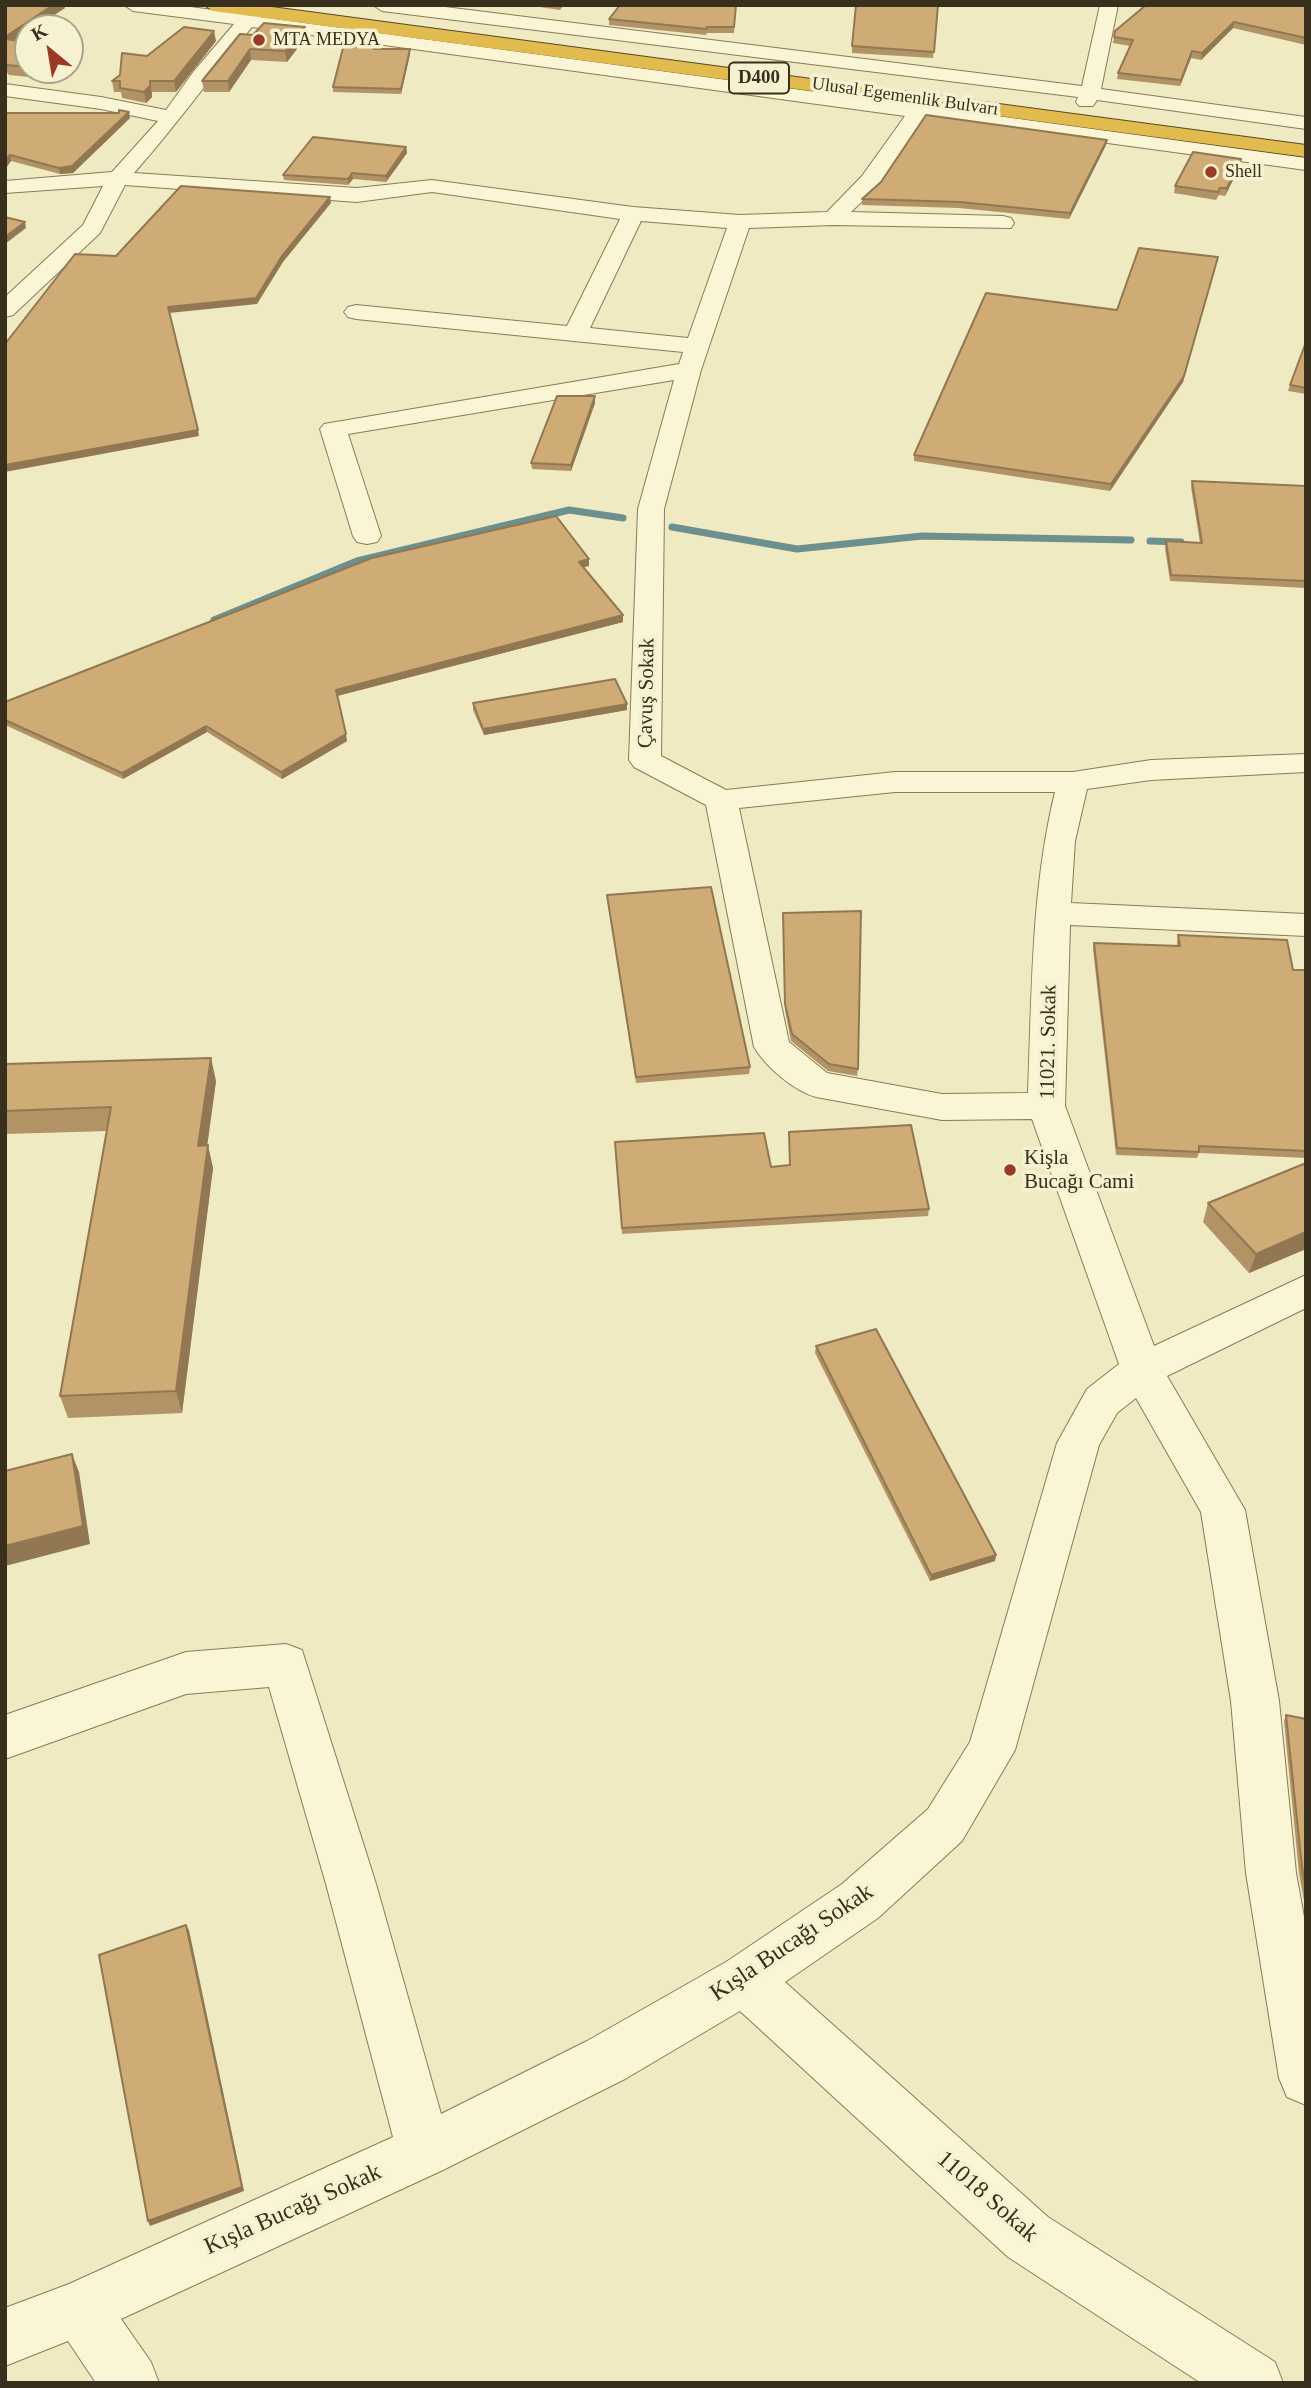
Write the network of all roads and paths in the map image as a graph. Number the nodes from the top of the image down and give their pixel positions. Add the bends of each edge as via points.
1 (133, 5) edge
2 (213, 5) edge
3 (328, 5) edge
4 (382, 5) edge
5 (1109, 5) edge
6 (255, 12) edge
7 (5, 90) edge
8 (1088, 98) junction
9 (922, 106) junction
10 (171, 117) junction
11 (1306, 123) edge
12 (1306, 133) edge
13 (1306, 150) edge
14 (1306, 164) edge
15 (118, 178) junction
16 (5, 187) edge
17 (633, 214) junction
18 (832, 218) junction
19 (740, 222) junction
20 (1003, 223) dead end
21 (5, 310) edge
22 (356, 312) dead end
23 (576, 333) junction
24 (693, 358) junction
25 (367, 536) dead end
26 (1306, 763) edge
27 (1073, 782) junction
28 (721, 800) junction
29 (1054, 913) junction
30 (1306, 925) edge
31 (1046, 1106) junction
32 (1306, 1290) edge
33 (1142, 1370) junction
34 (5, 1737) edge
35 (744, 1980) junction
36 (1306, 2078) edge
37 (424, 2151) junction
38 (80, 2308) junction
39 (5, 2337) edge
40 (130, 2383) edge
41 (1254, 2383) edge

1 - 6 street
2 - 6 highway
3 - 8 highway, Ulusal Egemenlik Bulvarı / D400
4 - 8 street
5 - 8 street
6 - 9 street
6 - 10 street
7 - 10 street
8 - 11 street
8 - 12 highway, Ulusal Egemenlik Bulvarı / D400
9 - 13 highway, Ulusal Egemenlik Bulvarı
9 - 14 street
9 - 18 street via 870,181
10 - 15 street
15 - 16 street
15 - 17 street via 358,195 432,187
15 - 21 street via 92,228
17 - 19 street
17 - 23 street
18 - 19 street
18 - 20 street
19 - 24 street, Çavuş Sokak
22 - 23 street
23 - 24 street
24 - 25 street via 333,429
24 - 28 street, Çavuş Sokak via 651,509 645,760
26 - 27 street via 1151,770
27 - 28 street via 895,782
27 - 29 street, 11021. Sokak via 1059,841
28 - 31 street via 772,1047 816,1084 942,1107
29 - 30 street
29 - 31 street, 11021. Sokak
31 - 33 street, 11021. Sokak
32 - 33 street, Kışla Bucağı Sokak
33 - 35 street, Kışla Bucağı Sokak via 1102,1401 1078,1443 991,1750 945,1825 860,1901
33 - 36 street, 11021. Sokak via 1223,1510 1255,1701 1271,1873
34 - 37 street via 186,1673 286,1665
35 - 37 street, Kışla Bucağı Sokak via 606,2060
35 - 41 street, 11018 Sokak via 1028,2236
37 - 38 street, Kışla Bucağı Sokak
38 - 39 street, Kışla Bucağı Sokak
38 - 40 street

